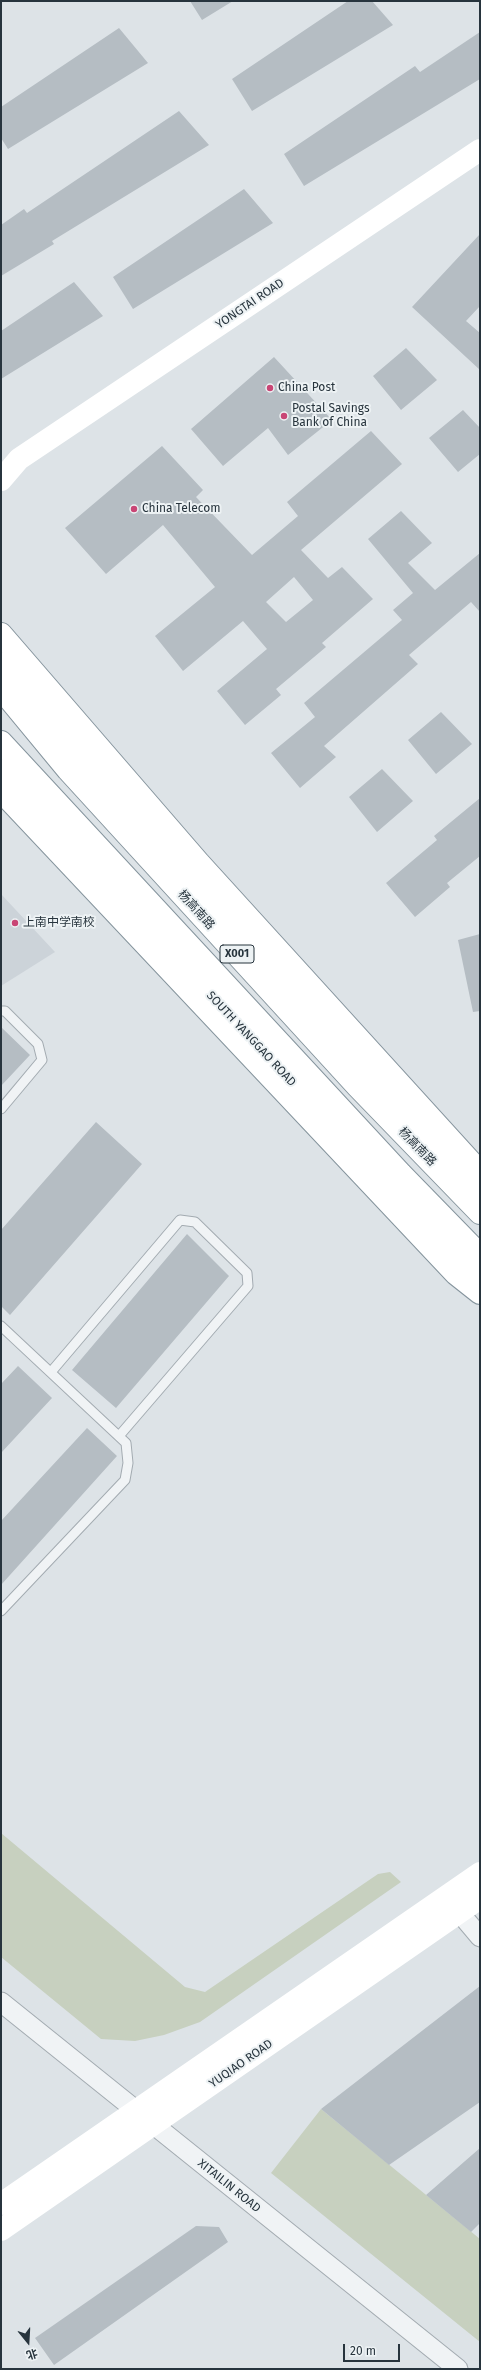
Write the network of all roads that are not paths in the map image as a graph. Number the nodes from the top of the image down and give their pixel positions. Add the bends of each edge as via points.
1 (480, 150) edge
2 (10, 462) edge
3 (1, 480) edge
4 (1, 634) edge
5 (1, 663) edge
6 (1, 689) edge
7 (65, 709) junction
8 (1, 742) edge
9 (78, 751) junction
10 (1, 770) edge
11 (1, 791) edge
12 (1, 1011) edge
13 (1, 1109) edge
14 (480, 1172) edge
15 (480, 1188) edge
16 (480, 1213) edge
17 (480, 1255) edge
18 (480, 1278) edge
19 (480, 1293) edge
20 (1, 1326) edge
21 (51, 1372) junction
22 (119, 1436) junction
23 (1, 1611) edge
24 (480, 1873) edge
25 (480, 1898) edge
26 (459, 1912) junction
27 (480, 1936) edge
28 (1, 2002) edge
29 (134, 2110) junction
30 (154, 2125) junction
31 (1, 2204) edge
32 (1, 2230) edge
33 (458, 2369) edge

1 - 2 main road, YONGTAI ROAD
2 - 3 main road, YONGTAI ROAD
4 - 7 main road
5 - 9 main road, X001
6 - 16 main road, 杨高南路 / X001 via 68,770 357,1086
7 - 9 main road
7 - 14 main road via 199,863
8 - 17 main road, X001 via 401,1174
9 - 15 main road, X001 via 428,1135
10 - 18 main road, SOUTH YANGGAO ROAD via 426,1224
11 - 19 main road via 456,1274
12 - 13 lane via 5,1011 38,1044 42,1060
20 - 21 lane
21 - 22 lane
21 - 22 lane via 180,1220 195,1222 247,1273 248,1286
22 - 23 lane via 126,1443 128,1463 125,1480
24 - 29 main road, YUQIAO ROAD
25 - 26 main road, YUQIAO ROAD
26 - 27 street
26 - 30 main road, YUQIAO ROAD
28 - 29 street, XITAILIN ROAD
29 - 30 street, XITAILIN ROAD
29 - 31 main road, YUQIAO ROAD
30 - 32 main road, YUQIAO ROAD
30 - 33 street, XITAILIN ROAD

